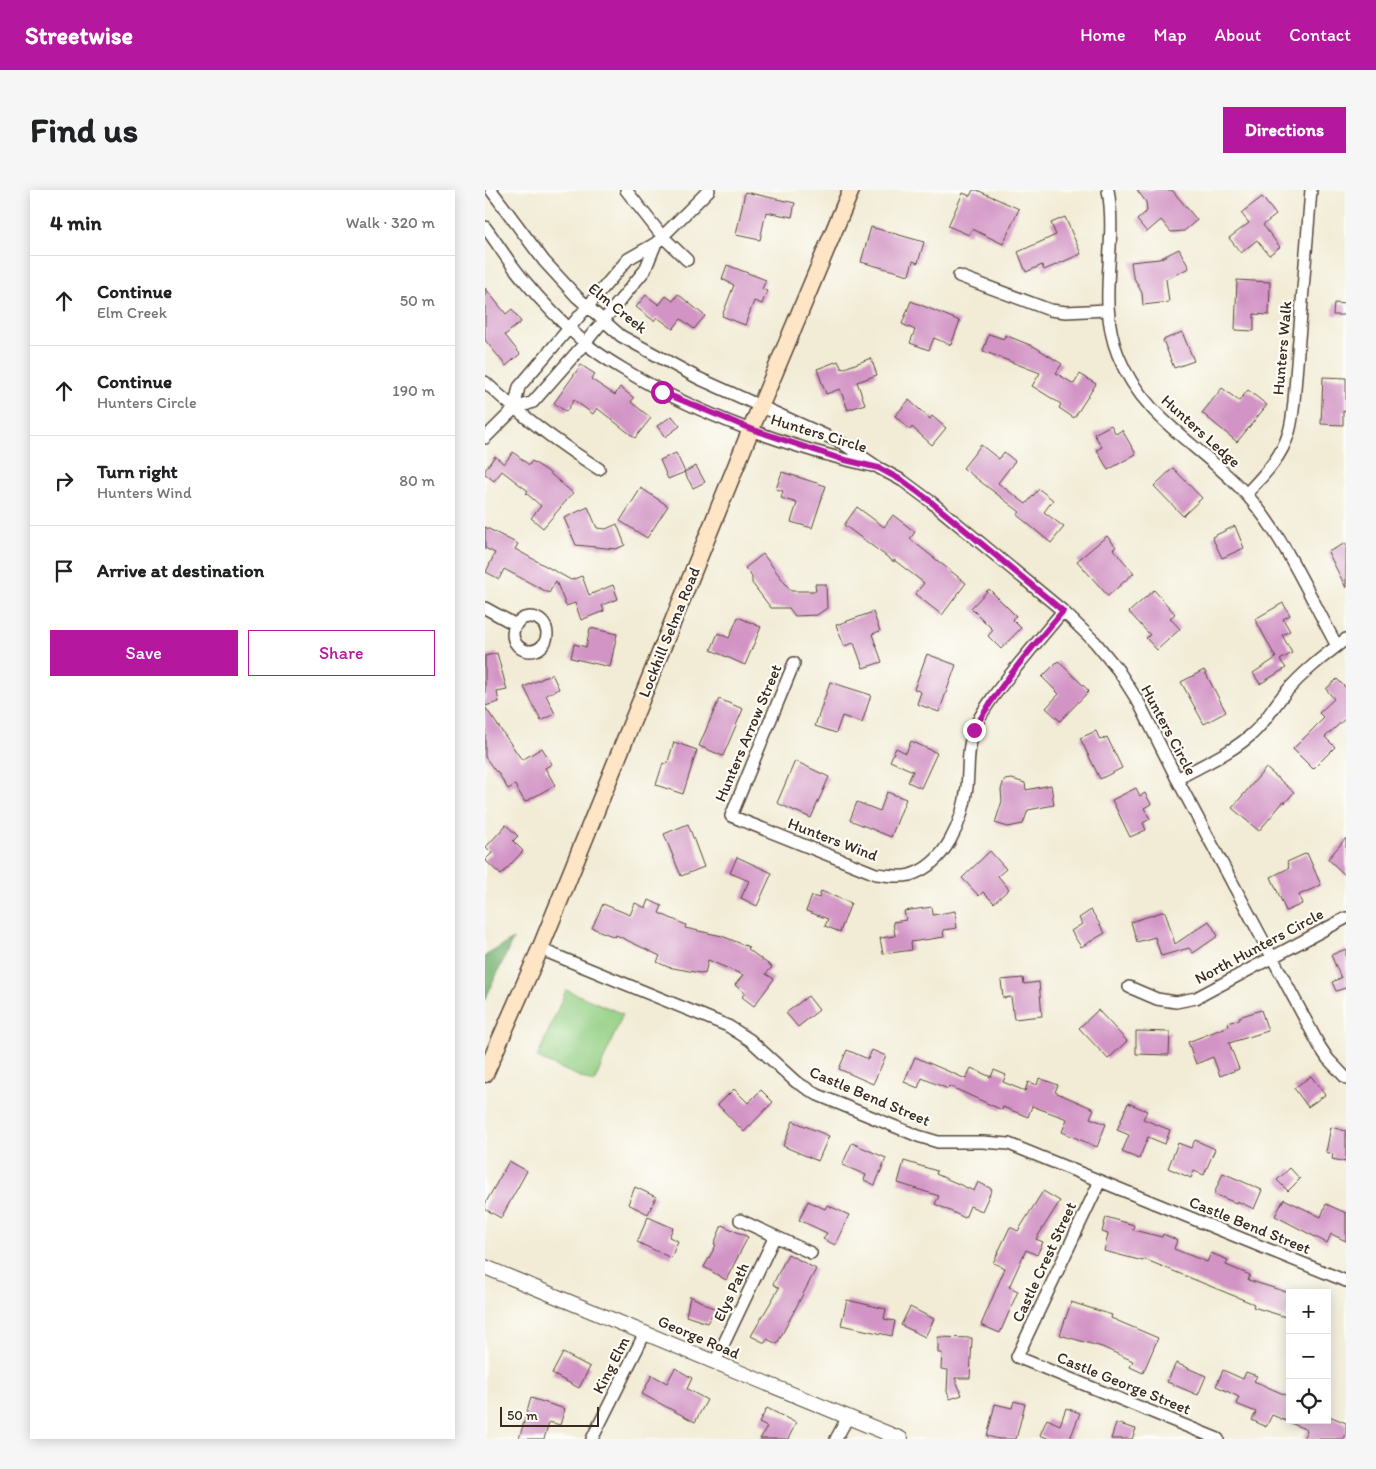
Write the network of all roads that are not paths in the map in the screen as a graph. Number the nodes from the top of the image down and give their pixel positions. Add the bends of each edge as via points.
1 (491, 190) edge
2 (626, 190) edge
3 (709, 190) edge
4 (851, 190) edge
5 (1108, 190) edge
6 (1311, 190) edge
7 (485, 227) edge
8 (659, 239) junction
9 (687, 260) dead end
10 (959, 276) dead end
11 (587, 306) junction
12 (1107, 310) junction
13 (603, 321) junction
14 (570, 329) junction
15 (585, 343) junction
16 (485, 382) edge
17 (761, 405) junction
18 (514, 409) junction
19 (751, 429) junction
20 (485, 438) edge
21 (879, 468) junction
22 (599, 469) dead end
23 (1246, 494) junction
24 (485, 608) edge
25 (1063, 611) junction
26 (516, 625) dead end
27 (1341, 643) edge
28 (795, 663) dead end
29 (1177, 779) junction
30 (731, 816) joint
31 (1346, 918) edge
32 (540, 949) junction
33 (1271, 958) junction
34 (1129, 987) dead end
35 (485, 1074) edge
36 (1346, 1078) edge
37 (1099, 1181) junction
38 (740, 1220) dead end
39 (775, 1236) junction
40 (811, 1253) dead end
41 (485, 1267) edge
42 (1346, 1281) edge
43 (645, 1333) junction
44 (1017, 1357) joint
45 (715, 1362) junction
46 (848, 1417) junction
47 (592, 1439) edge
48 (837, 1439) edge
49 (901, 1439) edge
50 (1218, 1439) edge

1 - 11 street, Elm Creek via 544,261
2 - 8 street
3 - 8 street
4 - 17 main road, Lockhill Selma Road
5 - 12 street, Hunters Ledge via 1111,216
6 - 23 street, Hunters Walk via 1295,401 1289,433 1279,455
7 - 14 street via 523,279
8 - 9 street
8 - 11 street via 628,260
8 - 13 street via 645,270
10 - 12 street via 1050,310
11 - 13 street, Elm Creek
11 - 14 street
12 - 23 street, Hunters Ledge via 1117,355 1144,402
13 - 15 street
13 - 17 street, Elm Creek via 621,336 675,366
14 - 15 street
14 - 18 street via 519,388
15 - 18 street via 533,402
15 - 19 street via 662,392
16 - 18 street
17 - 19 main road, Lockhill Selma Road
17 - 21 street, Hunters Circle via 842,443
18 - 20 street
18 - 22 street
19 - 21 street, Hunters Circle
19 - 32 main road, Lockhill Selma Road
21 - 25 street, Hunters Circle via 930,501
23 - 27 street, Hunters Ledge via 1277,536
24 - 26 street
25 - 29 street, Hunters Circle via 1095,642 1117,670 1139,704
25 - 30 street, Hunters Wind via 985,708 974,730 968,756 962,812 953,836 931,864 911,874 876,874
27 - 29 street via 1299,677 1263,723 1244,741
28 - 30 street, Hunters Arrow Street
29 - 33 street, Hunters Circle
31 - 33 street, North Hunters Circle
32 - 35 main road, Lockhill Selma Road
32 - 37 street, Castle Bend Street via 728,1026 818,1095 918,1136 938,1142 1009,1144
33 - 34 street, North Hunters Circle via 1196,998 1176,1002 1157,999
33 - 36 street, Hunters Circle via 1320,1047
37 - 42 street, Castle Bend Street
37 - 44 street, Castle Crest Street
38 - 39 street
39 - 40 street
39 - 45 street, Elys Path
41 - 43 street, George Road
43 - 45 street, George Road
43 - 47 street, King Elm
44 - 50 street, Castle George Street
45 - 46 street, George Road
46 - 48 street
46 - 49 street, George Road

